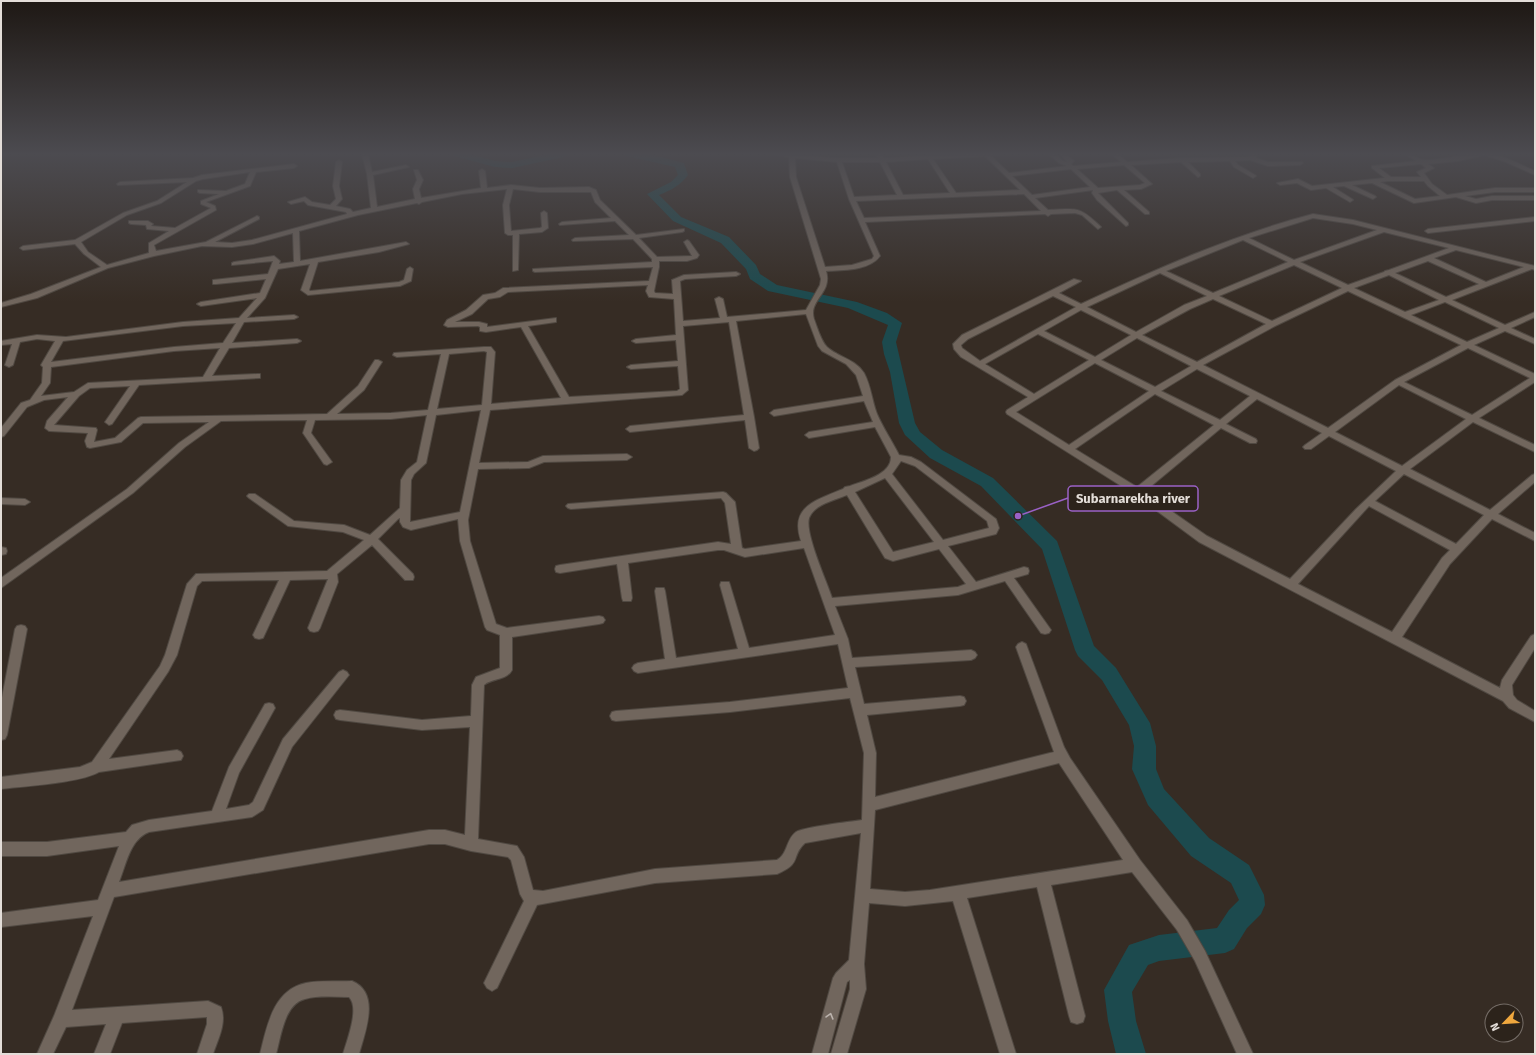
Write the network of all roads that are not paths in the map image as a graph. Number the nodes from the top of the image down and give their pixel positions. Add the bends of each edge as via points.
1 (156, 203) edge
2 (203, 203) edge
3 (309, 203) edge
4 (335, 203) edge
5 (373, 203) edge
6 (412, 203) edge
7 (506, 203) edge
8 (599, 203) edge
9 (802, 203) edge
10 (854, 203) edge
11 (1037, 203) edge
12 (1104, 203) edge
13 (1136, 203) edge
14 (332, 207) junction
15 (374, 210) junction
16 (544, 213) dead end
17 (1147, 213) dead end
18 (1048, 214) junction
19 (351, 215) junction
20 (257, 218) dead end
21 (617, 219) junction
22 (1535, 219) edge
23 (862, 220) junction
24 (131, 222) dead end
25 (562, 224) dead end
26 (1126, 224) dead end
27 (1098, 227) dead end
28 (296, 229) junction
29 (177, 230) junction
30 (682, 230) dead end
31 (1383, 230) junction
32 (1428, 231) dead end
33 (516, 233) junction
34 (634, 237) junction
35 (1243, 238) junction
36 (575, 240) dead end
37 (77, 242) junction
38 (686, 242) dead end
39 (208, 244) junction
40 (406, 244) dead end
41 (23, 248) dead end
42 (1456, 248) junction
43 (153, 254) junction
44 (1428, 258) junction
45 (314, 260) junction
46 (656, 261) junction
47 (1294, 262) junction
48 (234, 264) dead end
49 (298, 264) junction
50 (106, 267) junction
51 (275, 267) junction
52 (1533, 268) edge
53 (410, 269) dead end
54 (822, 269) junction
55 (515, 270) dead end
56 (535, 270) dead end
57 (1161, 271) junction
58 (1387, 272) junction
59 (736, 274) dead end
60 (271, 276) junction
61 (216, 282) dead end
62 (1078, 282) dead end
63 (652, 283) junction
64 (1484, 284) junction
65 (1348, 288) junction
66 (1054, 293) junction
67 (262, 295) junction
68 (1212, 296) junction
69 (678, 297) junction
70 (719, 298) dead end
71 (1444, 299) junction
72 (201, 304) dead end
73 (1, 305) edge
74 (1081, 308) junction
75 (810, 310) junction
76 (1535, 314) edge
77 (1405, 315) junction
78 (294, 317) dead end
79 (242, 319) junction
80 (728, 319) junction
81 (553, 320) dead end
82 (679, 324) junction
83 (1272, 324) junction
84 (524, 325) junction
85 (1504, 327) junction
86 (1038, 331) junction
87 (1136, 335) junction
88 (680, 337) junction
89 (60, 339) junction
90 (17, 340) junction
91 (297, 341) dead end
92 (636, 341) dead end
93 (1535, 342) edge
94 (1, 343) edge
95 (227, 345) junction
96 (1468, 345) junction
97 (445, 352) junction
98 (397, 356) dead end
99 (1094, 360) junction
100 (378, 362) dead end
101 (682, 363) junction
102 (980, 364) junction
103 (9, 365) dead end
104 (45, 365) junction
105 (1196, 366) junction
106 (631, 367) dead end
107 (257, 376) dead end
108 (1535, 378) edge
109 (206, 380) junction
110 (137, 382) junction
111 (1398, 382) junction
112 (1155, 391) junction
113 (76, 394) junction
114 (1256, 396) junction
115 (1034, 397) junction
116 (868, 398) junction
117 (566, 400) junction
118 (33, 401) junction
119 (486, 408) junction
120 (432, 412) junction
121 (774, 413) dead end
122 (312, 417) junction
123 (329, 417) junction
124 (750, 417) junction
125 (219, 419) junction
126 (1471, 419) junction
127 (109, 422) dead end
128 (878, 424) junction
129 (1219, 424) junction
130 (630, 429) dead end
131 (1328, 432) junction
132 (1, 434) edge
133 (809, 434) dead end
134 (1253, 441) dead end
135 (1308, 447) dead end
136 (754, 448) dead end
137 (1069, 449) junction
138 (1535, 449) edge
139 (627, 457) dead end
140 (896, 457) junction
141 (328, 462) dead end
142 (474, 466) junction
143 (1403, 471) junction
144 (887, 474) junction
145 (1535, 477) edge
146 (848, 490) junction
147 (1137, 492) junction
148 (252, 496) dead end
149 (1, 501) edge
150 (25, 502) dead end
151 (1369, 502) junction
152 (571, 506) dead end
153 (405, 510) junction
154 (464, 514) junction
155 (1490, 515) junction
156 (1535, 537) edge
157 (372, 539) junction
158 (808, 544) junction
159 (942, 546) junction
160 (1458, 549) junction
161 (737, 551) junction
162 (622, 560) junction
163 (560, 569) dead end
164 (1024, 571) dead end
165 (288, 575) junction
166 (329, 575) junction
167 (409, 576) dead end
168 (1008, 576) junction
169 (1, 584) edge
170 (725, 585) dead end
171 (1291, 585) junction
172 (974, 587) junction
173 (660, 591) dead end
174 (627, 598) dead end
175 (829, 602) junction
176 (599, 620) dead end
177 (314, 628) dead end
178 (21, 629) dead end
179 (1045, 630) dead end
180 (506, 633) junction
181 (259, 634) dead end
182 (842, 639) junction
183 (1394, 639) junction
184 (1535, 639) edge
185 (1022, 647) dead end
186 (745, 654) junction
187 (971, 655) dead end
188 (848, 662) junction
189 (671, 663) junction
190 (638, 668) dead end
191 (343, 675) dead end
192 (855, 692) junction
193 (1506, 697) junction
194 (960, 701) dead end
195 (269, 708) dead end
196 (859, 710) junction
197 (340, 715) dead end
198 (616, 716) dead end
199 (1535, 717) edge
200 (476, 721) junction
201 (1, 735) edge
202 (177, 756) dead end
203 (1062, 756) junction
204 (97, 766) junction
205 (1, 783) edge
206 (869, 805) junction
207 (216, 816) junction
208 (868, 825) junction
209 (129, 838) junction
210 (471, 844) junction
211 (1, 849) edge
212 (1135, 865) junction
213 (1042, 879) junction
214 (110, 891) junction
215 (958, 893) junction
216 (863, 895) junction
217 (533, 898) junction
218 (104, 907) junction
219 (2, 923) edge
220 (856, 964) junction
221 (492, 983) dead end
222 (117, 1016) junction
223 (1077, 1016) dead end
224 (61, 1019) junction
225 (45, 1054) edge
226 (102, 1054) edge
227 (205, 1054) edge
228 (268, 1054) edge
229 (351, 1054) edge
230 (820, 1054) edge
231 (839, 1054) edge
232 (1008, 1054) edge
233 (1245, 1054) edge

1 - 37 street via 125,214
2 - 29 street via 214,209
3 - 14 street
4 - 14 street
5 - 15 street
6 - 15 street
7 - 33 street via 507,232
8 - 21 street
9 - 54 street
10 - 23 street
11 - 18 street
12 - 26 street
13 - 17 street
14 - 19 street via 348,210
15 - 19 street
16 - 33 street via 544,229
18 - 23 street
18 - 27 street via 1078,212
19 - 28 street
20 - 39 street
21 - 25 street
21 - 34 street
22 - 32 street
23 - 54 street via 877,256 876,260 865,265
24 - 29 street via 148,223 149,228
28 - 39 street via 252,242 232,245
28 - 49 street
29 - 43 street via 151,244
30 - 34 street
31 - 35 street via 1313,216
31 - 42 street
31 - 47 street
33 - 55 street
34 - 36 street
34 - 46 street
35 - 47 street
35 - 57 street
37 - 41 street
37 - 50 street via 86,253
38 - 46 street via 695,257
39 - 43 street
40 - 45 street
42 - 44 street
42 - 52 street
43 - 50 street
44 - 58 street
44 - 64 street
45 - 49 street
45 - 53 street via 305,290 308,293 400,284 407,281
46 - 56 street
46 - 63 street
47 - 65 street
47 - 68 street
48 - 51 street via 274,258 277,261
49 - 51 street
50 - 73 street via 34,296
51 - 60 street
52 - 64 street
54 - 75 street via 824,285
57 - 68 street
57 - 74 street
58 - 65 street
58 - 71 street
59 - 69 street via 678,278
60 - 61 street
60 - 67 street
62 - 66 street
63 - 69 street via 652,295
63 - 84 street via 506,290 484,298 469,312 448,325 479,324 486,330
64 - 71 street
65 - 77 street
65 - 83 street
66 - 74 street
66 - 102 street via 957,344 958,349
67 - 72 street
67 - 79 street
68 - 83 street
68 - 87 street
69 - 82 street
70 - 80 street
71 - 77 street
71 - 85 street
74 - 86 street
74 - 87 street
75 - 80 street
75 - 116 street via 821,344 856,367
76 - 85 street
77 - 96 street
78 - 79 street
79 - 89 street
79 - 95 street
80 - 82 street
80 - 124 street
81 - 84 street
82 - 88 street
83 - 105 street
84 - 117 street
85 - 93 street
85 - 96 street
86 - 99 street
86 - 102 street
87 - 99 street
87 - 105 street
88 - 92 street
88 - 101 street
89 - 90 street via 44,337
89 - 104 street
90 - 94 street
90 - 103 street
91 - 95 street
95 - 104 street
95 - 109 street
96 - 108 street
96 - 111 street
97 - 98 street
97 - 119 street via 484,349 491,352
97 - 120 street
99 - 112 street
99 - 115 street
100 - 123 street via 361,388
101 - 106 street
101 - 117 street via 682,392
102 - 115 street
104 - 118 street via 48,377 46,383
105 - 112 street
105 - 114 street
107 - 109 street
108 - 126 street
109 - 110 street
110 - 113 street via 88,386
110 - 127 street
111 - 126 street
111 - 131 street
112 - 129 street
112 - 137 street
113 - 118 street
113 - 125 street via 50,423 49,428 93,430 88,441 90,445 118,440 141,420
114 - 129 street
114 - 131 street
115 - 137 street via 1010,412
116 - 121 street
116 - 128 street
117 - 119 street
118 - 132 street via 24,405
119 - 120 street
119 - 142 street
120 - 123 street via 374,417
120 - 153 street via 421,463 410,472 406,480
122 - 123 street
122 - 125 street
122 - 141 street via 307,433
124 - 130 street
124 - 136 street
125 - 169 street via 182,445 130,491
126 - 138 street
126 - 143 street
128 - 133 street
128 - 140 street
129 - 134 street
129 - 147 street via 1160,476
131 - 135 street
131 - 143 street
137 - 147 street
139 - 142 street via 543,459 529,464
140 - 144 street via 894,468
140 - 159 street via 918,464 991,519 994,524 992,531
142 - 154 street
143 - 151 street
143 - 155 street
144 - 146 street
144 - 159 street
145 - 155 street
146 - 158 street via 813,506 806,512 802,521
146 - 159 street via 889,555 898,557
147 - 171 street via 1203,539
148 - 157 street via 292,524 344,529
149 - 150 street
151 - 160 street
151 - 171 street
152 - 161 street via 723,495 730,502
153 - 154 street via 407,526
153 - 157 street
154 - 180 street via 465,541 491,627
155 - 156 street
155 - 160 street
157 - 166 street
157 - 167 street
158 - 161 street via 745,553
158 - 175 street
159 - 172 street
160 - 183 street via 1446,561
161 - 162 street via 718,546
162 - 163 street
162 - 174 street
164 - 168 street
165 - 166 street
165 - 181 street
165 - 204 street via 207,577 195,580 171,655 164,669
166 - 177 street via 333,582
168 - 172 street
168 - 179 street
170 - 186 street
171 - 183 street
172 - 175 street via 946,592
173 - 189 street
175 - 182 street
176 - 180 street
178 - 201 street
180 - 200 street via 506,670 480,680
182 - 186 street
182 - 188 street
183 - 193 street
184 - 193 street via 1506,684
185 - 203 street
186 - 189 street
187 - 188 street
188 - 192 street
189 - 190 street
191 - 207 street via 287,743 258,806 248,812
192 - 196 street
192 - 198 street via 723,708
193 - 199 street
194 - 196 street
195 - 207 street via 234,771
196 - 206 street via 870,753
197 - 200 street via 422,725
200 - 210 street
202 - 204 street
203 - 206 street
203 - 212 street
204 - 205 street via 80,773
206 - 208 street
207 - 209 street via 148,826 137,830
208 - 216 street
208 - 217 street via 801,837 795,842 790,860 777,867 662,876
209 - 211 street via 47,849
209 - 214 street
210 - 214 street via 442,836 429,837
210 - 217 street via 512,851 517,857 527,894
212 - 213 street
212 - 233 street via 1182,926 1200,956
213 - 215 street
213 - 223 street
214 - 218 street
215 - 216 street via 905,899
215 - 232 street
216 - 220 street
217 - 221 street
218 - 219 street
218 - 224 street
230 -> 220 street via 841,978
220 - 231 street via 858,989
222 - 224 street
222 - 226 street
222 - 227 street via 208,1009 215,1013 215,1024
224 - 225 street
228 - 229 street via 282,1009 295,994 304,991 352,989 358,993 362,1002

